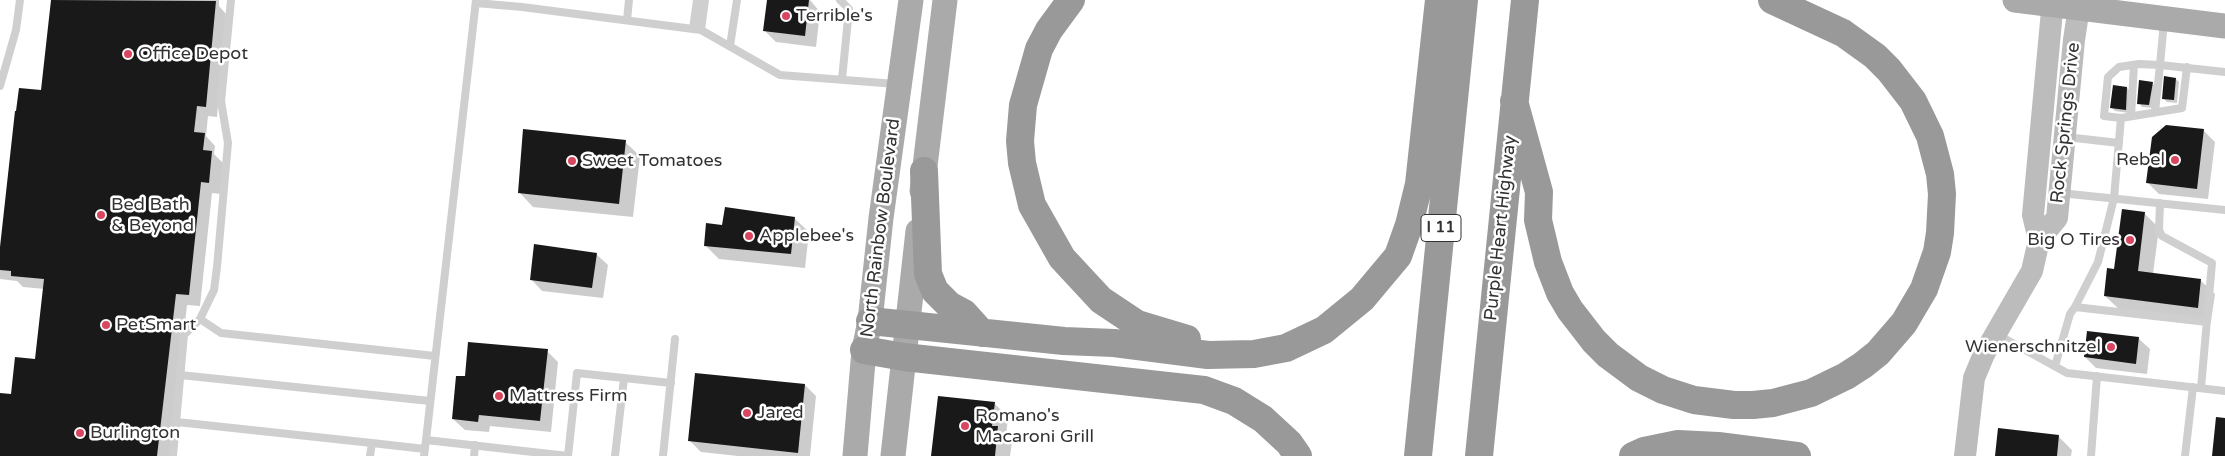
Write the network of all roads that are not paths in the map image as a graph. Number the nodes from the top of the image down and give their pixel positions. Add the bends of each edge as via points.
1 (20, 0) edge
2 (231, 0) edge
3 (629, 0) edge
4 (697, 0) edge
5 (704, 0) edge
6 (737, 0) edge
7 (840, 0) edge
8 (911, 0) edge
9 (945, 0) edge
10 (1071, 0) edge
11 (1439, 0) edge
12 (1464, 0) edge
13 (1526, 0) edge
14 (1772, 0) edge
15 (2014, 0) edge
16 (476, 2) edge
17 (2052, 2) edge
18 (2079, 4) edge
19 (2164, 19) junction
20 (626, 20) junction
21 (2225, 26) edge
22 (697, 29) junction
23 (730, 46) junction
24 (2134, 64) junction
25 (2160, 65) junction
26 (2187, 67) junction
27 (2225, 72) edge
28 (842, 79) junction
29 (900, 85) junction
30 (0, 86) edge
31 (1514, 101) junction
32 (2154, 112) junction
33 (2131, 116) junction
34 (2121, 118) junction
35 (2064, 137) junction
36 (2119, 144) junction
37 (924, 171) junction
38 (2059, 192) junction
39 (2114, 198) junction
40 (2160, 203) junction
41 (2225, 210) edge
42 (1409, 225) junction
43 (2039, 240) junction
44 (2075, 307) junction
45 (200, 319) junction
46 (870, 321) junction
47 (2207, 322) junction
48 (908, 326) junction
49 (982, 332) junction
50 (1996, 334) junction
51 (675, 339) dead end
52 (864, 350) junction
53 (435, 356) junction
54 (904, 357) junction
55 (2055, 366) junction
56 (180, 376) junction
57 (2097, 376) junction
58 (624, 378) junction
59 (670, 383) junction
60 (2197, 387) junction
61 (2225, 390) edge
62 (430, 402) junction
63 (177, 422) junction
64 (426, 440) junction
65 (372, 443) junction
66 (475, 445) junction
67 (424, 452) edge
68 (520, 453) edge
69 (173, 456) edge
70 (370, 456) edge
71 (474, 456) edge
72 (568, 456) edge
73 (615, 456) edge
74 (662, 456) edge
75 (855, 456) edge
76 (893, 456) edge
77 (1298, 456) edge
78 (1418, 456) edge
79 (1479, 456) edge
80 (1632, 456) edge
81 (1797, 456) edge
82 (1965, 456) edge
83 (2091, 456) edge
84 (2185, 456) edge

1 - 30 lane via 16,30
2 - 45 lane via 221,101 228,143 217,267 214,290
3 - 20 lane
4 - 22 lane
5 - 22 lane
6 - 23 lane
7 - 28 lane via 849,9
8 - 29 main road, North Rainbow Boulevard
9 - 37 main road, North Rainbow Boulevard
10 - 42 highway via 1049,30 1031,69 1021,122 1022,163 1032,205 1062,258 1089,289 1120,314 1146,327 1194,340 1235,342 1259,339 1305,326 1328,313 1369,279
11 - 42 highway via 1419,184
12 - 78 highway, I 11
13 - 31 highway, Purple Heart Highway
14 - 31 highway via 1843,33 1889,70 1913,101 1926,127 1936,155 1942,194 1937,252 1915,307 1892,338 1870,359 1846,376 1811,393 1753,405 1734,406 1694,400 1639,378 1594,341 1560,293 1548,262 1538,220 1539,192
15 - 17 main road
16 - 20 lane
16 - 53 lane
17 - 18 main road
17 - 43 main road, Rock Springs Drive via 2032,215
18 - 19 main road
18 - 35 main road, Rock Springs Drive
19 - 21 main road
19 - 25 lane
20 - 22 lane
22 - 23 lane
23 - 28 lane via 780,75
24 - 25 lane
24 - 33 lane
24 - 34 lane via 2120,67 2108,77 2104,116
25 - 26 lane
25 - 32 lane
26 - 27 lane
26 - 32 lane via 2182,108
28 - 29 lane
29 - 46 main road, North Rainbow Boulevard
31 - 79 highway, Purple Heart Highway
32 - 33 lane
33 - 34 lane
34 - 36 lane
35 - 36 lane
35 - 38 main road, Rock Springs Drive
36 - 39 lane
37 - 48 main road, North Rainbow Boulevard
37 - 49 highway via 928,274 935,292 964,313
38 - 39 lane
38 - 43 main road, Rock Springs Drive via 2057,218
39 - 40 lane
39 - 44 lane via 2098,262
40 - 41 lane
40 - 47 lane via 2159,230 2162,236 2212,264
42 - 49 highway via 1398,256 1362,300 1324,330 1286,348 1254,354 1208,356 1114,343
43 - 50 main road, Rock Springs Drive via 2032,271
44 - 47 lane
44 - 55 lane
45 - 53 lane via 221,333
45 - 56 lane via 184,335
46 - 48 highway
46 - 52 main road, North Rainbow Boulevard
47 - 60 lane
48 - 49 highway
48 - 54 main road, North Rainbow Boulevard
50 - 55 lane
50 - 82 main road, Rock Springs Drive via 1974,378
51 - 59 lane
52 - 54 highway
52 - 75 main road, North Rainbow Boulevard
53 - 62 lane
54 - 76 main road, North Rainbow Boulevard
54 - 77 highway via 1204,390 1234,401 1263,419
55 - 57 lane via 2068,373
56 - 62 lane
56 - 63 lane
57 - 60 lane
57 - 83 lane
58 - 59 lane
58 - 72 lane via 577,373
58 - 73 lane
59 - 74 lane
60 - 61 lane
60 - 84 lane
62 - 64 lane
63 - 65 lane
63 - 69 lane
64 - 66 lane
64 - 67 lane
65 - 67 lane
65 - 70 lane
66 - 68 lane
66 - 71 lane
68 - 72 lane
80 - 81 highway via 1678,444

